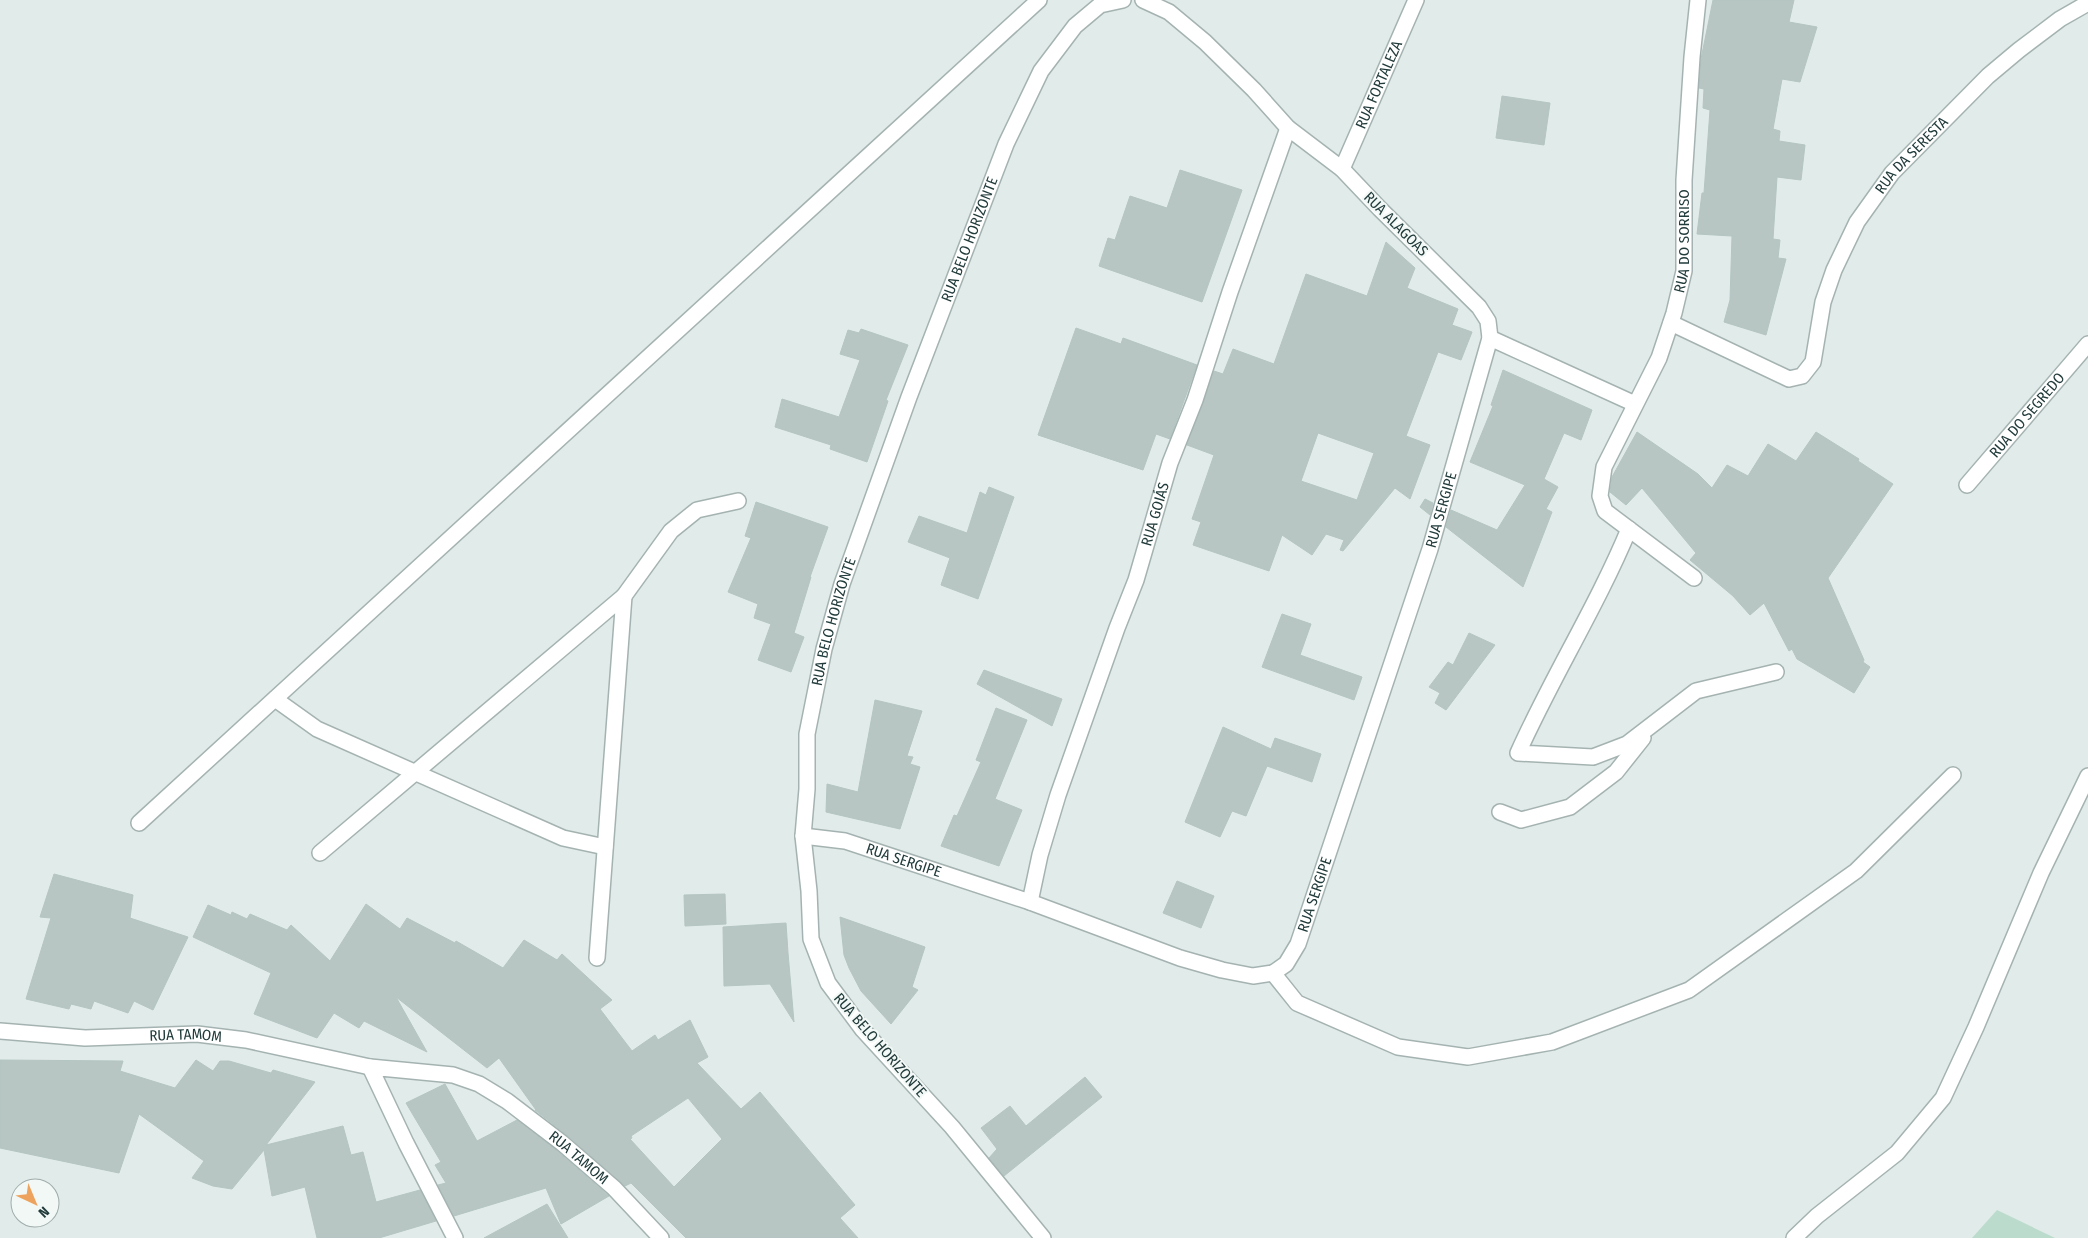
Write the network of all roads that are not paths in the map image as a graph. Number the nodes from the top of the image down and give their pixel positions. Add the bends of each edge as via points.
1 (1039, 0) edge
2 (1123, 0) edge
3 (1143, 0) edge
4 (1416, 0) edge
5 (1698, 0) edge
6 (2088, 3) edge
7 (1288, 128) junction
8 (1342, 169) junction
9 (1671, 323) junction
10 (1490, 338) junction
11 (2088, 344) edge
12 (1636, 404) junction
13 (1967, 484) dead end
14 (738, 501) dead end
15 (1628, 529) junction
16 (1694, 578) dead end
17 (624, 596) junction
18 (1776, 672) dead end
19 (275, 698) junction
20 (1654, 723) junction
21 (415, 773) junction
22 (1953, 775) dead end
23 (2088, 776) edge
24 (1500, 812) dead end
25 (139, 823) dead end
26 (803, 836) junction
27 (605, 847) junction
28 (320, 853) dead end
29 (1030, 902) junction
30 (597, 958) dead end
31 (1273, 973) junction
32 (0, 1031) edge
33 (370, 1066) junction
34 (455, 1238) edge
35 (661, 1238) edge
36 (1043, 1238) edge
37 (1794, 1238) edge

1 - 19 street
2 - 26 street, RUA BELO HORIZONTE via 1100,5 1075,26 1041,71 1006,144 948,294 842,584 824,649 807,734
3 - 7 street, RUA ALAGOAS via 1168,12 1205,42
4 - 8 street, RUA FORTALEZA
5 - 9 street, RUA DO SORRISO via 1684,180 1684,271
6 - 9 street, RUA DA SERESTA via 2053,24 1988,76 1892,173 1857,222 1834,270 1823,302 1813,362 1802,376 1788,378
7 - 8 street, RUA ALAGOAS
7 - 29 street, RUA GOIÁS via 1195,400 1170,463 1136,580 1061,786
8 - 10 street, RUA ALAGOAS via 1479,307 1488,322
9 - 12 street, RUA DO SORRISO via 1659,358
10 - 12 street
10 - 31 street, RUA SERGIPE via 1430,549 1323,873 1298,944 1286,964
11 - 13 street, RUA DO SEGREDO
12 - 15 street, RUA DO SORRISO via 1604,467 1600,496 1604,511
14 - 17 street via 697,510 671,531
15 - 16 street, RUA DO SORRISO
15 - 20 street via 1616,561 1518,752 1593,757 1627,744
17 - 21 street
17 - 27 street
18 - 20 street via 1696,691
19 - 21 street via 317,729
19 - 25 street
20 - 24 street via 1616,772 1570,807 1521,820
21 - 27 street via 563,838
21 - 28 street
22 - 31 street via 1856,871 1689,990 1552,1042 1468,1057 1398,1047 1297,1003
23 - 37 street via 2041,873 1943,1098 1897,1153
26 - 29 street, RUA SERGIPE via 845,841
26 - 36 street, RUA BELO HORIZONTE via 811,939 828,983 863,1030 952,1127
27 - 30 street
29 - 31 street, RUA SERGIPE via 1188,961 1253,976
32 - 33 street, RUA TAMOM via 85,1038 197,1034 246,1040
33 - 34 street
33 - 35 street, RUA TAMOM via 453,1075 479,1084 562,1143 614,1188

